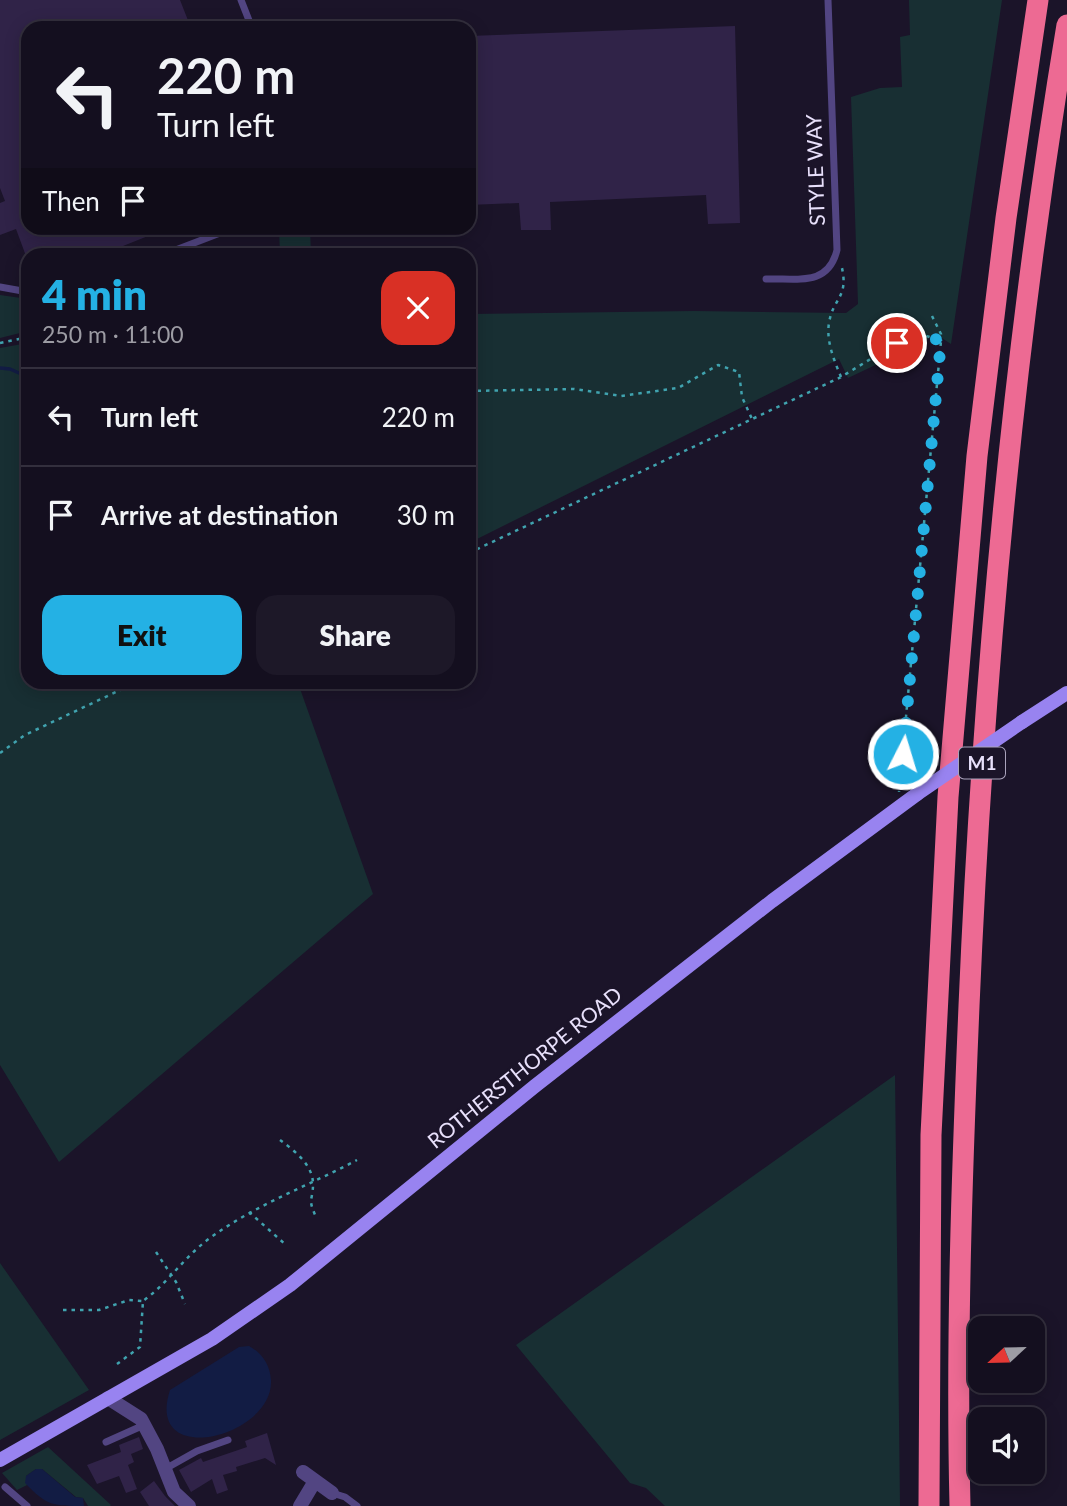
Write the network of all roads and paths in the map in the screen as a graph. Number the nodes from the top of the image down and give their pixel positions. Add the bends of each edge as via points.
1 (241, 0) edge
2 (828, 0) edge
3 (1038, 0) edge
4 (249, 21) edge
5 (1067, 25) edge
6 (215, 235) edge
7 (181, 248) edge
8 (837, 250) junction
9 (765, 279) dead end
10 (0, 287) edge
11 (21, 291) edge
12 (932, 316) dead end
13 (21, 338) edge
14 (941, 341) junction
15 (0, 343) edge
16 (841, 377) junction
17 (476, 391) edge
18 (752, 419) junction
19 (476, 550) edge
20 (122, 689) edge
21 (1067, 693) edge
22 (0, 752) edge
23 (898, 809) junction
24 (281, 1140) dead end
25 (357, 1160) dead end
26 (313, 1183) junction
27 (249, 1212) junction
28 (316, 1217) dead end
29 (286, 1245) dead end
30 (156, 1252) dead end
31 (171, 1274) junction
32 (143, 1301) junction
33 (185, 1304) dead end
34 (63, 1310) dead end
35 (117, 1364) dead end
36 (108, 1398) junction
37 (144, 1425) junction
38 (228, 1440) dead end
39 (106, 1442) dead end
40 (0, 1460) edge
41 (164, 1470) junction
42 (5, 1487) dead end
43 (332, 1493) joint
44 (27, 1506) edge
45 (190, 1506) edge
46 (300, 1506) edge
47 (357, 1506) edge
48 (929, 1506) edge
49 (960, 1506) edge

1 - 4 lane
2 - 8 lane, STYLE WAY
3 - 48 highway, M1 via 977,456 948,797 931,1135
5 - 49 highway, M1 via 1024,327 977,822 962,1168
6 - 7 lane
8 - 9 lane, STYLE WAY via 830,268 820,276
8 - 16 path via 845,278 828,326 831,353
10 - 11 lane
12 - 14 path
13 - 15 path
14 - 16 path via 915,332
14 - 23 path
16 - 18 path
17 - 18 path via 574,389 621,396 678,388 718,365 739,372 742,397
18 - 19 path
20 - 22 path via 25,735
21 - 23 street, ROTHERSTHORPE ROAD, bridge
23 - 36 street, ROTHERSTHORPE ROAD via 567,1061 290,1285 212,1339
24 - 26 path via 299,1154
25 - 26 path
26 - 27 path
26 - 28 path via 309,1201
27 - 29 path
27 - 31 path via 208,1239
30 - 31 path
31 - 32 path
31 - 33 path
32 - 34 path via 129,1300 99,1310
32 - 35 path via 140,1348
36 - 37 street
36 - 40 street, ROTHERSTHORPE ROAD
37 - 39 lane
37 - 41 street
38 - 41 lane
41 - 45 street via 174,1492
42 - 44 lane
43 - 46 street via 309,1477
43 - 47 lane

